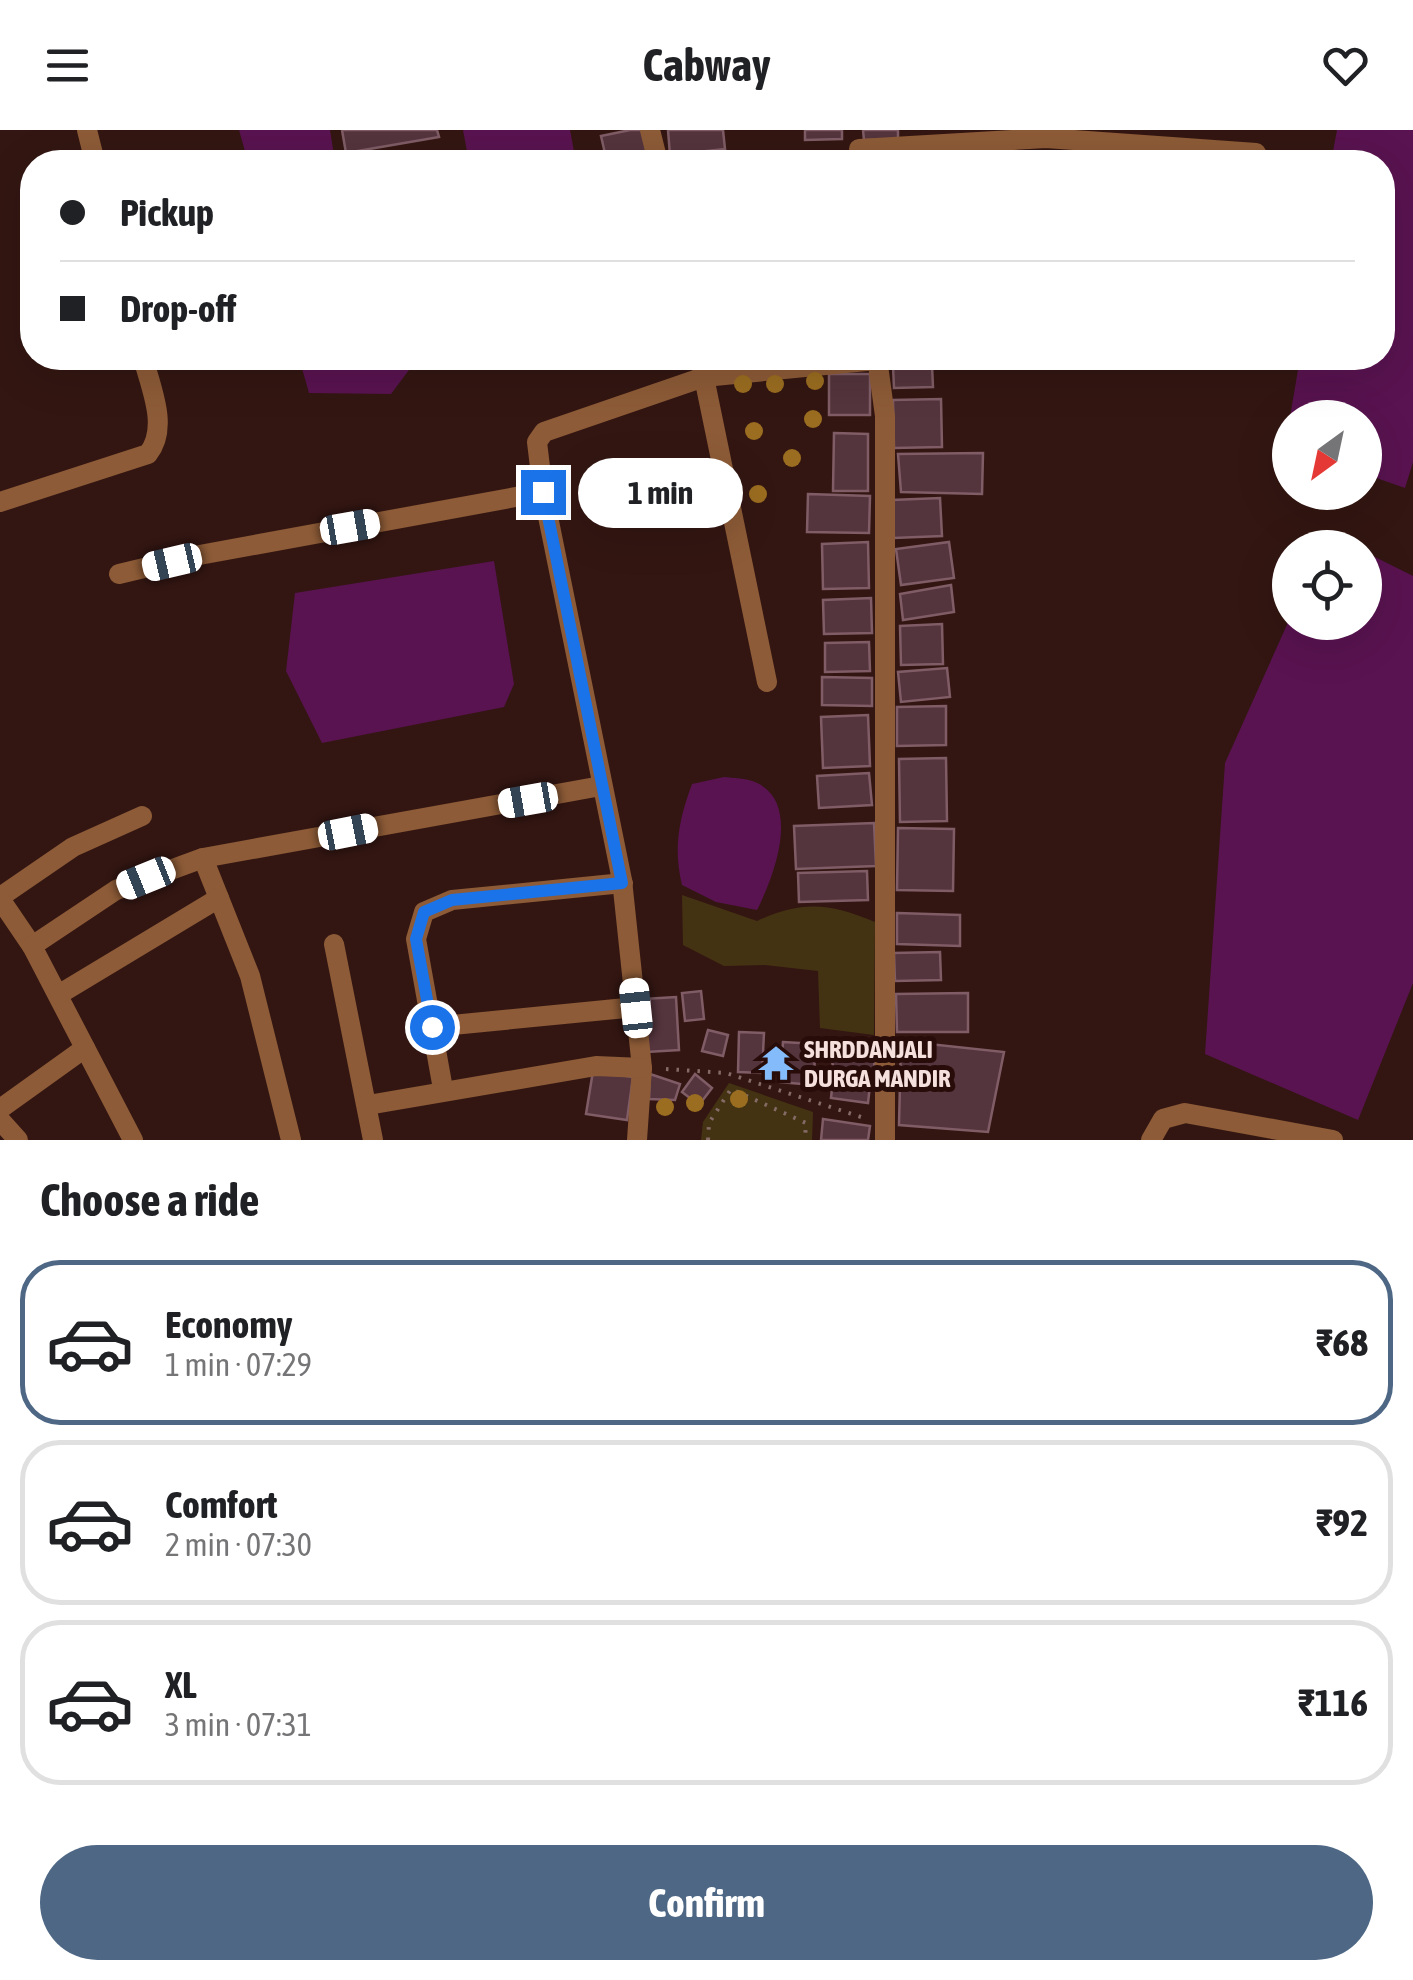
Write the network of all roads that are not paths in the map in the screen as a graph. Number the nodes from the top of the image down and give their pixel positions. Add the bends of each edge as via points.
1 (859, 147) edge
2 (1214, 150) edge
3 (146, 370) edge
4 (695, 370) edge
5 (703, 370) edge
6 (879, 370) edge
7 (543, 492) junction
8 (0, 502) edge
9 (119, 574) dead end
10 (766, 682) dead end
11 (601, 786) junction
12 (142, 816) dead end
13 (203, 858) junction
14 (622, 883) junction
15 (0, 898) edge
16 (219, 898) junction
17 (334, 944) dead end
18 (32, 946) junction
19 (58, 995) junction
20 (636, 1008) junction
21 (432, 1027) junction
22 (86, 1048) junction
23 (642, 1068) junction
24 (443, 1089) junction
25 (368, 1104) junction
26 (0, 1110) edge
27 (0, 1120) edge
28 (884, 1132) edge
29 (18, 1140) edge
30 (132, 1140) edge
31 (291, 1140) edge
32 (373, 1140) edge
33 (637, 1140) edge
34 (1151, 1140) edge
35 (1333, 1140) edge

1 - 2 street via 1046,138
3 - 8 street via 158,428 148,454
4 - 7 street via 544,432 537,442
5 - 10 street
6 - 28 street via 885,416
7 - 9 street
7 - 11 street
11 - 13 street
11 - 14 street
12 - 15 street via 73,847
13 - 16 street
13 - 18 street via 116,890
14 - 20 street
14 - 21 street via 452,900 424,912 416,939
15 - 18 street
16 - 19 street
16 - 31 street via 250,976
17 - 25 street
18 - 19 street
19 - 22 street
20 - 21 street
20 - 23 street
21 - 24 street
22 - 26 street
22 - 30 street
23 - 24 street via 596,1066
23 - 33 street
24 - 25 street
25 - 32 street
27 - 29 street
34 - 35 street via 1162,1119 1184,1112

